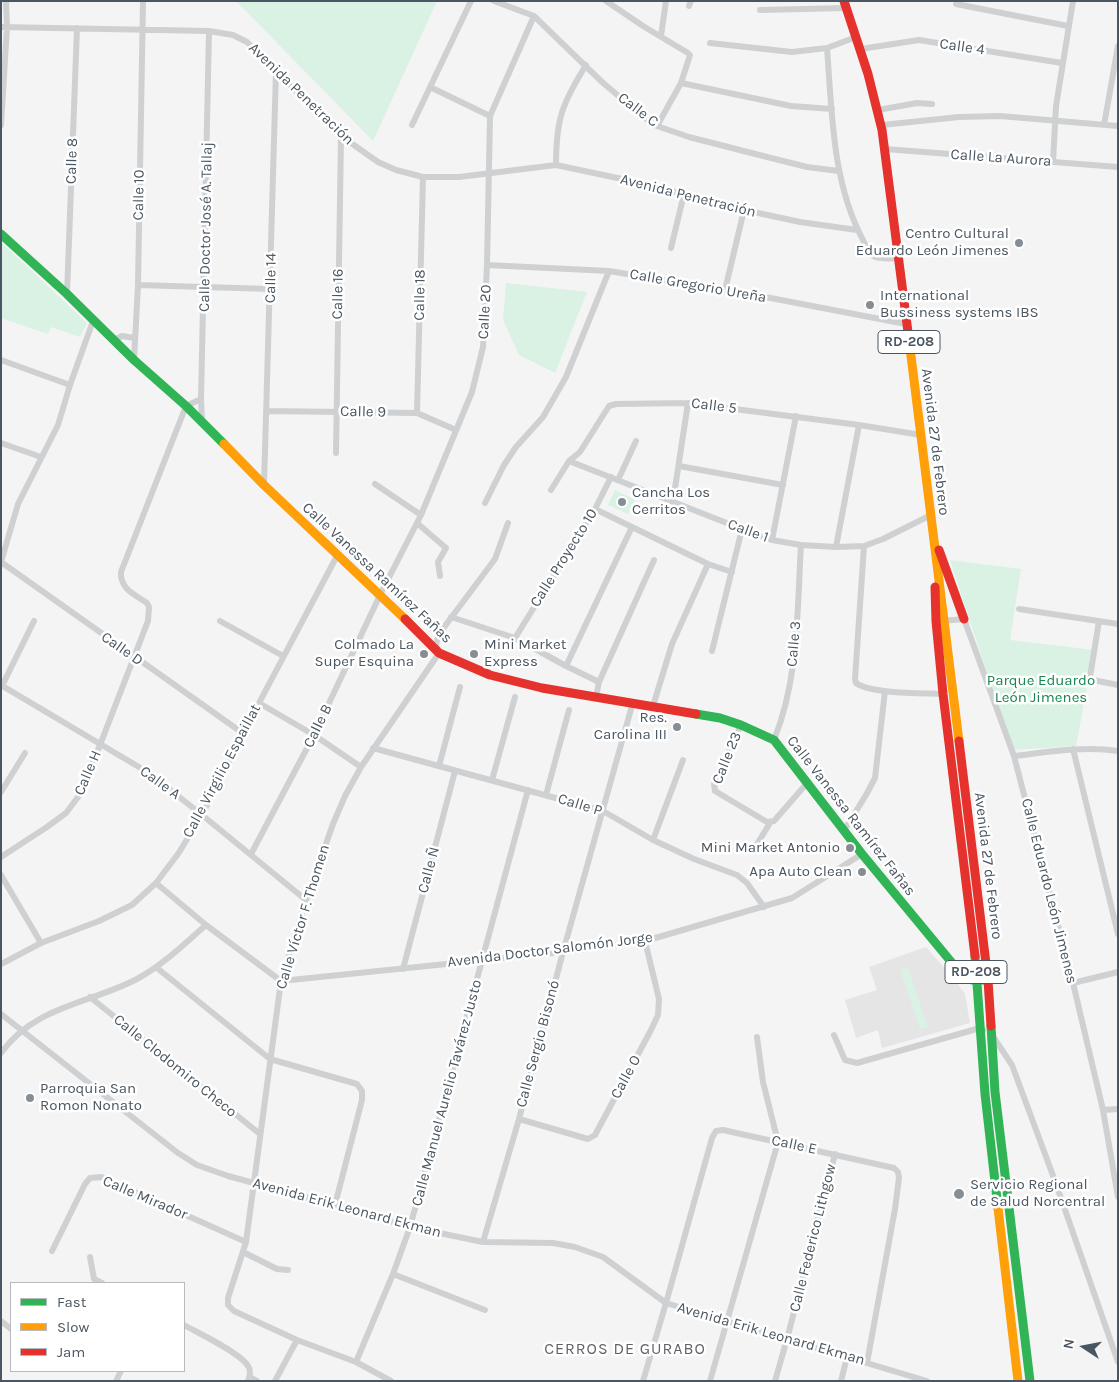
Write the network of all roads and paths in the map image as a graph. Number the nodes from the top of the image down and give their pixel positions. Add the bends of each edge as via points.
1 (6, 1) edge
2 (143, 1) edge
3 (470, 1) edge
4 (494, 1) edge
5 (606, 1) edge
6 (666, 1) edge
7 (1073, 1) edge
8 (845, 4) edge
9 (956, 4) dead end
10 (760, 10) dead end
11 (534, 16) junction
12 (1068, 26) junction
13 (4, 27) edge
14 (77, 28) junction
15 (142, 29) junction
16 (210, 32) junction
17 (661, 36) junction
18 (856, 37) junction
19 (710, 43) dead end
20 (1118, 46) edge
21 (828, 48) junction
22 (861, 49) junction
23 (1062, 63) junction
24 (586, 65) junction
25 (276, 71) junction
26 (681, 83) junction
27 (430, 87) junction
28 (1114, 89) edge
29 (932, 104) dead end
30 (832, 109) junction
31 (878, 110) junction
32 (490, 116) junction
33 (1056, 122) junction
34 (1, 124) edge
35 (412, 125) dead end
36 (1104, 125) junction
37 (657, 126) junction
38 (882, 126) junction
39 (1118, 126) edge
40 (340, 136) junction
41 (885, 149) junction
42 (1053, 162) junction
43 (556, 166) junction
44 (1118, 167) edge
45 (839, 171) junction
46 (490, 174) junction
47 (423, 177) junction
48 (684, 194) junction
49 (744, 210) junction
50 (858, 230) junction
51 (1, 234) edge
52 (671, 248) dead end
53 (899, 258) junction
54 (487, 265) junction
55 (609, 271) junction
56 (138, 284) junction
57 (204, 286) junction
58 (271, 289) junction
59 (725, 290) junction
60 (67, 294) junction
61 (93, 321) junction
62 (906, 324) junction
63 (135, 338) junction
64 (114, 340) junction
65 (1, 360) edge
66 (134, 360) junction
67 (70, 385) junction
68 (201, 399) junction
69 (688, 403) junction
70 (186, 406) junction
71 (267, 411) junction
72 (336, 411) junction
73 (417, 413) junction
74 (796, 416) junction
75 (202, 422) junction
76 (859, 425) junction
77 (456, 430) junction
78 (921, 435) junction
79 (636, 441) dead end
80 (1, 443) edge
81 (336, 453) dead end
82 (41, 457) junction
83 (569, 461) junction
84 (679, 466) junction
85 (614, 478) junction
86 (375, 484) dead end
87 (264, 485) junction
88 (783, 485) junction
89 (551, 490) dead end
90 (673, 501) junction
91 (485, 503) dead end
92 (595, 509) junction
93 (421, 515) junction
94 (931, 515) junction
95 (417, 523) junction
96 (508, 523) dead end
97 (632, 527) junction
98 (742, 529) junction
99 (933, 535) junction
100 (772, 540) junction
101 (800, 545) junction
102 (864, 546) junction
103 (836, 547) junction
104 (338, 554) junction
105 (654, 560) dead end
106 (1, 562) edge
107 (708, 564) junction
108 (732, 572) junction
109 (440, 576) dead end
110 (380, 595) junction
111 (1019, 609) dead end
112 (451, 616) junction
113 (964, 619) junction
114 (34, 621) dead end
115 (220, 621) dead end
116 (940, 621) junction
117 (1099, 621) junction
118 (1118, 624) edge
119 (515, 638) junction
120 (712, 650) dead end
121 (440, 653) junction
122 (133, 656) junction
123 (283, 656) junction
124 (566, 666) junction
125 (599, 682) junction
126 (1118, 685) edge
127 (2, 686) edge
128 (460, 687) dead end
129 (885, 691) junction
130 (942, 694) junction
131 (596, 696) junction
132 (515, 698) dead end
133 (632, 702) junction
134 (258, 703) junction
135 (653, 706) junction
136 (569, 710) dead end
137 (740, 725) junction
138 (244, 734) junction
139 (314, 735) junction
140 (774, 740) junction
141 (100, 745) junction
142 (373, 748) junction
143 (1073, 749) junction
144 (1118, 751) edge
145 (24, 753) dead end
146 (1014, 756) junction
147 (683, 760) dead end
148 (439, 766) junction
149 (361, 767) junction
150 (455, 771) junction
151 (492, 780) junction
152 (808, 782) junction
153 (528, 790) junction
154 (1, 792) edge
155 (546, 795) junction
156 (603, 811) junction
157 (202, 815) junction
158 (770, 823) junction
159 (845, 829) junction
160 (654, 840) junction
161 (754, 849) dead end
162 (251, 854) junction
163 (862, 854) junction
164 (1, 857) edge
165 (1, 875) edge
166 (156, 883) junction
167 (306, 900) junction
168 (764, 907) junction
169 (206, 925) junction
170 (1118, 934) edge
171 (645, 941) junction
172 (41, 943) junction
173 (563, 952) junction
174 (483, 960) junction
175 (1, 964) edge
176 (157, 968) junction
177 (403, 969) junction
178 (1118, 972) edge
179 (988, 980) junction
180 (281, 981) junction
181 (977, 981) junction
182 (1072, 983) junction
183 (90, 997) junction
184 (1, 1014) edge
185 (980, 1028) junction
186 (22, 1030) junction
187 (992, 1034) junction
188 (834, 1035) dead end
189 (756, 1037) dead end
190 (1, 1053) edge
191 (270, 1059) junction
192 (1118, 1109) edge
193 (1103, 1110) junction
194 (519, 1119) junction
195 (260, 1134) junction
196 (778, 1142) junction
197 (835, 1154) junction
198 (254, 1183) junction
199 (1118, 1197) edge
200 (335, 1204) junction
201 (410, 1227) junction
202 (246, 1242) junction
203 (483, 1242) junction
204 (52, 1251) dead end
205 (244, 1252) junction
206 (90, 1257) dead end
207 (288, 1270) dead end
208 (393, 1274) junction
209 (100, 1282) edge
210 (666, 1304) junction
211 (485, 1310) dead end
212 (728, 1322) junction
213 (185, 1327) edge
214 (787, 1339) junction
215 (297, 1340) junction
216 (848, 1357) junction
217 (356, 1362) junction
218 (1118, 1362) edge
219 (867, 1363) junction
220 (909, 1378) edge
221 (249, 1379) edge
222 (257, 1381) edge
223 (275, 1381) edge
224 (391, 1381) edge
225 (643, 1381) edge
226 (710, 1381) edge
227 (775, 1381) edge
228 (840, 1381) edge
229 (927, 1381) edge
230 (1018, 1381) edge
231 (1030, 1381) edge

1 - 13 street
2 - 15 street, Calle 10
3 - 27 street
4 - 11 street, Calle C
5 - 17 street
6 - 17 street
7 - 12 street
8 - 10 street
8 - 18 main road, Avenida 27 de Febrero / RD-208
9 - 12 street
11 - 24 street, Calle C
11 - 32 street, Calle 20
12 - 23 street
13 - 14 street, Avenida Penetración
13 - 34 street
14 - 15 street, Avenida Penetración
14 - 60 street, Calle 8
15 - 16 street, Avenida Penetración
15 - 56 street, Calle 10
16 - 25 street, Avenida Penetración via 233,35 247,42
16 - 57 street, Calle Doctor José A. Tallaj
17 - 26 street via 690,55
18 - 21 street
18 - 22 main road, Avenida 27 de Febrero / RD-208
19 - 21 street via 792,52
20 - 28 street
21 - 30 street
22 - 23 street, Calle 4 via 919,40
22 - 31 main road, Avenida 27 de Febrero / RD-208
23 - 33 street
24 - 37 street, Calle C
24 - 43 street via 562,108 556,141
25 - 40 street, Avenida Penetración
25 - 58 street, Calle 14
26 - 30 street via 791,106
26 - 37 street
27 - 32 street
27 - 35 street
28 - 36 street
29 - 31 street via 917,103
30 - 45 street
31 - 38 main road, Avenida 27 de Febrero / RD-208
32 - 46 street, Calle 20
33 - 36 street
33 - 38 street via 1000,116
33 - 42 street
36 - 39 street
37 - 45 street, Calle C via 768,157
38 - 41 main road, Avenida 27 de Febrero / RD-208
40 - 47 street, Avenida Penetración via 378,162
40 - 72 street, Calle 16
41 - 42 street, Calle La Aurora
41 - 53 main road, Avenida 27 de Febrero / RD-208
42 - 44 street, Calle La Aurora
43 - 46 street, Avenida Penetración
43 - 48 street, Avenida Penetración
45 - 50 street
46 - 47 street, Avenida Penetración
46 - 54 street, Calle 20
47 - 73 street, Calle 18
48 - 49 street, Avenida Penetración
48 - 52 street
49 - 50 street, Avenida Penetración
49 - 59 street
50 - 53 street via 874,257
51 - 60 main road, Calle Vanessa Ramírez Fañas
53 - 62 main road, Avenida 27 de Febrero / RD-208
54 - 55 street, Calle Gregorio Ureña
54 - 77 street, Calle 20 via 484,347 472,392
55 - 59 street, Calle Gregorio Ureña
55 - 91 street via 566,377 543,417 504,465
56 - 57 street
56 - 63 street, Calle 10
57 - 58 street
57 - 68 street, Calle Doctor José A. Tallaj
58 - 71 street, Calle 14
59 - 62 street, Calle Gregorio Ureña
60 - 61 main road, Calle Vanessa Ramírez Fañas
61 - 64 main road, Calle Vanessa Ramírez Fañas
61 - 67 street
62 - 78 main road, Avenida 27 de Febrero / RD-208
63 - 64 street via 122,336
63 - 66 street, Calle 10
64 - 66 main road, Calle Vanessa Ramírez Fañas
65 - 67 street
66 - 70 main road, Calle Vanessa Ramírez Fañas
67 - 82 street via 58,425
68 - 70 street
68 - 75 street, Calle Doctor José A. Tallaj
69 - 74 street, Calle 5
69 - 83 street, Calle 5 via 608,406 580,452
69 - 84 street
70 - 75 main road, Calle Vanessa Ramírez Fañas
70 - 122 street, Calle H via 121,572 123,585 149,607 148,621
71 - 72 street, Calle 9
71 - 87 street, Calle 14
72 - 73 street, Calle 9
72 - 81 street, Calle 16
73 - 77 street, Calle 9
74 - 76 street, Calle 5
74 - 88 street
75 - 87 main road, Calle Vanessa Ramírez Fañas
76 - 78 street, Calle 5
76 - 103 street
77 - 93 street, Calle 20
78 - 94 main road, Avenida 27 de Febrero / RD-208
79 - 85 street, Calle Proyecto 10
80 - 82 street
82 - 106 street via 18,504
83 - 85 street, Calle 1
83 - 89 street, Calle 5
84 - 88 street
84 - 90 street
85 - 90 street, Calle 1
85 - 92 street, Calle Proyecto 10
86 - 93 street
87 - 104 main road, Calle Vanessa Ramírez Fañas
88 - 100 street
90 - 98 street, Calle 1
92 - 97 street
92 - 119 street, Calle Proyecto 10
93 - 95 street, Calle 20
94 - 99 main road, Avenida 27 de Febrero / RD-208
94 - 102 street, Calle 1
95 - 109 street via 446,548 438,562
95 - 110 street, Calle 20
96 - 112 street via 495,559
97 - 107 street
97 - 124 street
98 - 100 street, Calle 1
98 - 108 street
99 - 113 main road
99 - 116 main road, Avenida 27 de Febrero / RD-208
100 - 101 street, Calle 1
101 - 103 street, Calle 1
101 - 140 street, Calle 3 via 794,656 782,720
102 - 103 street, Calle 1
102 - 129 street via 855,679 860,685
104 - 110 main road, Calle Vanessa Ramírez Fañas
104 - 123 street, Calle Virgilio Espaillat
105 - 125 street
106 - 122 street, Calle D
107 - 108 street
107 - 135 street via 672,644
108 - 120 street
110 - 121 main road, Calle Vanessa Ramírez Fañas
110 - 139 street, Calle B
111 - 117 street
112 - 119 street
112 - 121 street via 437,638
113 - 116 street
113 - 146 street, Calle Eduardo León Jimenes
114 - 127 street
115 - 123 street
116 - 130 main road, Avenida 27 de Febrero / RD-208
116 - 179 main road, Avenida 27 de Febrero / RD-208
117 - 118 street
117 - 126 street via 1091,679
119 - 124 street
121 - 131 main road, Calle Vanessa Ramírez Fañas via 490,674 542,688
121 - 142 street, Calle Víctor F. Thomen
122 - 138 street, Calle D
122 - 141 street, Calle H
123 - 134 street, Calle Virgilio Espaillat
124 - 125 street
125 - 131 street
127 - 141 street, Calle A
128 - 148 street
129 - 130 street
129 - 159 street via 875,778
130 - 181 main road, Avenida 27 de Febrero / RD-208
131 - 133 main road, Calle Vanessa Ramírez Fañas
132 - 151 street
133 - 135 main road, Calle Vanessa Ramírez Fañas
133 - 156 street, Calle Sergio Bisonó
134 - 138 street, Calle Virgilio Espaillat
134 - 139 street
135 - 137 main road, Calle Vanessa Ramírez Fañas via 720,718
136 - 155 street
137 - 140 main road, Calle Vanessa Ramírez Fañas
137 - 158 street, Calle 23 via 714,784 715,792
138 - 157 street, Calle Virgilio Espaillat
139 - 149 street
139 - 162 street, Calle B
140 - 152 main road, Calle Vanessa Ramírez Fañas
141 - 157 street, Calle A via 149,773
141 - 164 street, Calle H via 73,806 48,827
142 - 148 street, Calle P
142 - 149 street, Calle Víctor F. Thomen
143 - 144 street
143 - 146 street
143 - 170 street
145 - 154 street
146 - 182 street, Calle Eduardo León Jimenes
147 - 160 street
148 - 150 street, Calle P
149 - 167 street, Calle Víctor F. Thomen via 338,810
150 - 151 street, Calle P
150 - 177 street, Calle Ñ
151 - 153 street, Calle P
152 - 158 street
152 - 159 main road, Calle Vanessa Ramírez Fañas
153 - 155 street, Calle P
153 - 174 street, Calle Manuel Aurelio Tavárez Justo
155 - 156 street, Calle P
156 - 160 street, Calle P
156 - 173 street, Calle Sergio Bisonó
157 - 162 street, Calle A
157 - 166 street, Calle Virgilio Espaillat
158 - 161 street
159 - 163 main road, Calle Vanessa Ramírez Fañas
160 - 168 street, Calle P via 737,874
162 - 167 street, Calle A
163 - 168 street, Avenida Doctor Salomón Jorge via 792,898
163 - 181 main road, Calle Vanessa Ramírez Fañas via 962,975
165 - 172 street
166 - 169 street
166 - 172 street, Calle Virgilio Espaillat via 132,905
167 - 180 street, Calle Víctor F. Thomen
168 - 171 street, Avenida Doctor Salomón Jorge
169 - 176 street
169 - 180 street
171 - 173 street, Avenida Doctor Salomón Jorge
171 - 194 street, Calle O via 659,1000 658,1015 595,1135 588,1139
172 - 175 street, Calle Virgilio Espaillat
173 - 174 street, Avenida Doctor Salomón Jorge
173 - 194 street, Calle Sergio Bisonó
174 - 177 street, Avenida Doctor Salomón Jorge
174 - 201 street, Calle Manuel Aurelio Tavárez Justo
176 - 183 street
176 - 191 street
177 - 180 street, Avenida Doctor Salomón Jorge
178 - 182 street
179 - 181 main road
179 - 187 main road, Avenida 27 de Febrero / RD-208
180 - 191 street, Calle Víctor F. Thomen
181 - 185 main road, Avenida 27 de Febrero / RD-208
182 - 193 street, Calle Eduardo León Jimenes
183 - 186 street via 54,1011
183 - 195 street, Calle Clodomiro Checo
184 - 186 street, Avenida Erik Leonard Ekman
185 - 187 street
185 - 188 street via 857,1063 845,1060
185 - 230 main road, Avenida 27 de Febrero / RD-208
186 - 190 street
186 - 198 street, Avenida Erik Leonard Ekman via 178,1153 208,1170
187 - 218 street via 1012,1065
187 - 231 main road, Avenida 27 de Febrero / RD-208 via 995,1092
189 - 196 street
191 - 195 street, Calle Víctor F. Thomen
191 - 200 street via 357,1084 362,1091
192 - 193 street
193 - 199 street, Calle Eduardo León Jimenes
194 - 203 street, Calle Sergio Bisonó
195 - 198 street, Calle Víctor F. Thomen
196 - 197 street, Calle E
196 - 210 street, Calle E via 716,1131
196 - 212 street
197 - 214 street, Calle Federico Lithgow
197 - 219 street, Calle E via 894,1168 898,1172 895,1209
198 - 200 street, Avenida Erik Leonard Ekman
198 - 202 street, Calle Víctor F. Thomen
200 - 201 street, Avenida Erik Leonard Ekman
201 - 203 street, Avenida Erik Leonard Ekman
201 - 208 street, Calle Manuel Aurelio Tavárez Justo
202 - 204 street, Calle Mirador via 101,1177 90,1178 85,1184
202 - 205 street, Calle Víctor F. Thomen
203 - 210 street, Avenida Erik Leonard Ekman via 554,1242 575,1247 603,1257
205 - 207 street via 277,1269
205 - 215 street, Calle Víctor F. Thomen via 228,1306
206 - 209 street via 94,1279
208 - 211 street
208 - 217 street, Calle Manuel Aurelio Tavárez Justo
210 - 212 street, Avenida Erik Leonard Ekman
210 - 225 street
212 - 214 street, Avenida Erik Leonard Ekman
212 - 226 street
213 - 221 street via 242,1358 249,1367
214 - 216 street, Avenida Erik Leonard Ekman
214 - 227 street, Calle Federico Lithgow
215 - 217 street
215 - 223 street
216 - 219 street, Avenida Erik Leonard Ekman
216 - 228 street
217 - 224 street
219 - 220 street, Avenida Erik Leonard Ekman
220 - 229 street, Avenida Erik Leonard Ekman
221 - 222 street

